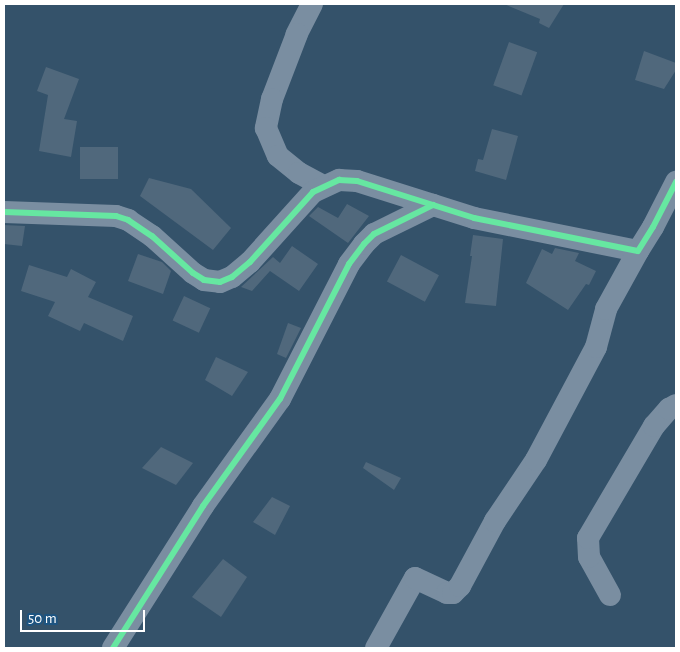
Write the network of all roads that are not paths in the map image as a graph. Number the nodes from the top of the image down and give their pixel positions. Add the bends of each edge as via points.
1 (312, 4) edge
2 (676, 182) edge
3 (323, 186) junction
4 (433, 205) junction
5 (4, 212) edge
6 (638, 251) junction
7 (676, 405) edge
8 (610, 595) dead end
9 (113, 648) edge
10 (376, 648) edge

1 - 3 street via 272,99 266,128 278,156
2 - 6 street via 654,228
3 - 4 street via 339,180 357,181
3 - 5 street via 313,192 250,262 220,282 204,280 152,236 116,216
4 - 6 street via 474,218
4 - 9 street via 374,234 364,244 350,264 280,399 198,514
6 - 10 street via 606,309 596,347 536,460 495,521 460,586 453,593 447,593 415,578
7 - 8 street via 654,426 588,538 589,557

